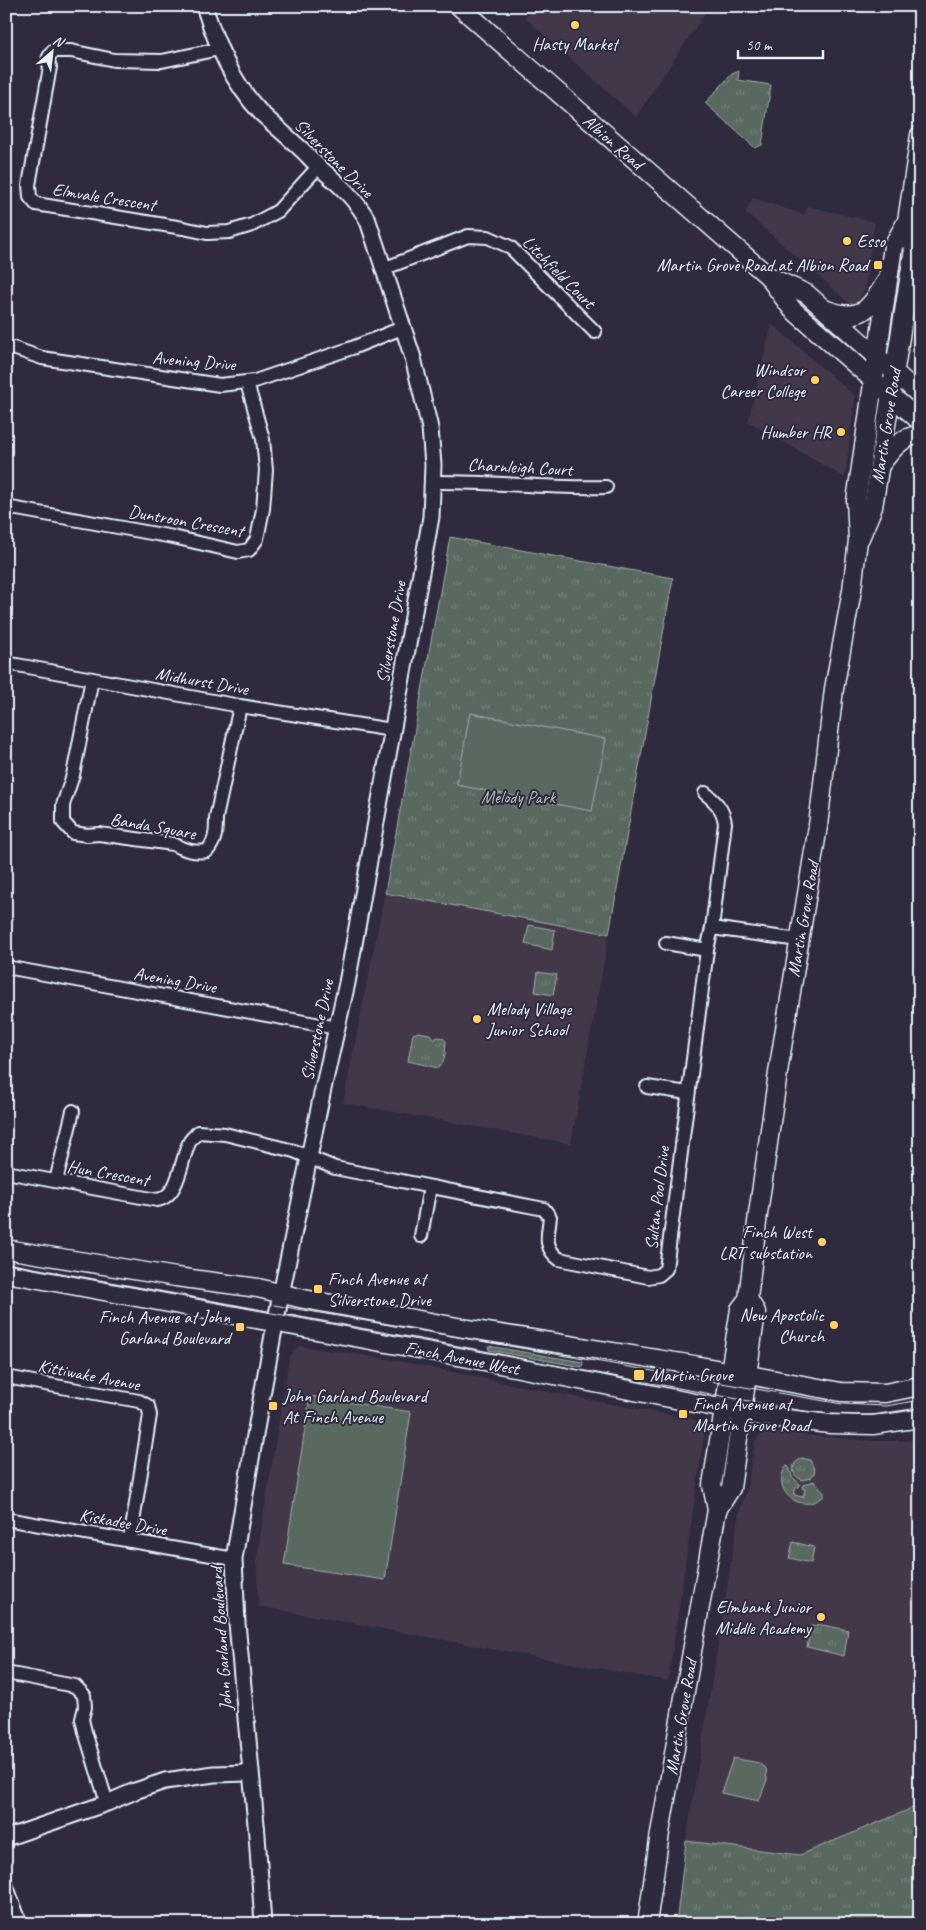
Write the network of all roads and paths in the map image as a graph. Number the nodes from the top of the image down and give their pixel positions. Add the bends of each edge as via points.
1 (204, 6) edge
2 (459, 6) edge
3 (219, 49) junction
4 (920, 135) edge
5 (319, 166) junction
6 (907, 221) junction
7 (383, 269) junction
8 (768, 276) junction
9 (889, 276) junction
10 (824, 309) junction
11 (402, 328) junction
12 (595, 332) dead end
13 (6, 350) edge
14 (877, 357) junction
15 (894, 372) junction
16 (874, 381) junction
17 (247, 383) junction
18 (920, 395) edge
19 (891, 396) junction
20 (920, 421) edge
21 (920, 435) edge
22 (880, 465) junction
23 (433, 482) junction
24 (606, 487) dead end
25 (6, 507) edge
26 (858, 540) junction
27 (6, 663) edge
28 (92, 680) junction
29 (240, 706) junction
30 (392, 730) junction
31 (705, 793) dead end
32 (712, 928) junction
33 (799, 940) junction
34 (666, 943) dead end
35 (707, 950) junction
36 (6, 967) edge
37 (338, 1028) junction
38 (647, 1087) dead end
39 (688, 1093) junction
40 (73, 1111) dead end
41 (309, 1157) junction
42 (6, 1172) edge
43 (56, 1181) junction
44 (430, 1187) junction
45 (421, 1236) dead end
46 (6, 1249) edge
47 (6, 1272) edge
48 (282, 1294) junction
49 (748, 1299) junction
50 (275, 1324) junction
51 (730, 1372) junction
52 (748, 1376) junction
53 (6, 1377) edge
54 (920, 1386) edge
55 (724, 1408) junction
56 (743, 1412) junction
57 (920, 1418) edge
58 (717, 1510) junction
59 (6, 1519) edge
60 (130, 1541) junction
61 (234, 1559) junction
62 (6, 1673) edge
63 (250, 1772) junction
64 (107, 1803) junction
65 (6, 1838) edge
66 (6, 1884) edge
67 (21, 1924) edge
68 (262, 1924) edge
69 (647, 1924) edge

1 - 3 street, Silverstone Drive
2 - 8 main road, Albion Road
3 - 5 street, Silverstone Drive via 242,91
3 - 5 street, Elmvale Crescent via 155,61 114,60 53,51 47,62 50,67 29,185 30,197 36,204 208,233 229,232 252,225 278,210
4 - 6 main road, Martin Grove Road
5 - 7 street, Silverstone Drive via 361,208
6 - 9 main road, Martin Grove Road via 894,246
6 - 15 main road, Martin Grove Road via 914,248
7 - 11 street, Silverstone Drive
7 - 12 street, Litchfield Court via 468,236 488,237 510,247
8 - 10 main road, Albion Road via 806,294
8 - 16 main road, Albion Road via 792,309
9 - 10 main road via 872,304 859,314 844,315
9 - 14 main road, Martin Grove Road
10 - 14 main road, Albion Road
11 - 17 street, Avening Drive
11 - 23 street, Silverstone Drive via 430,428
13 - 17 street, Avening Drive via 13,348 42,358 175,380 220,385
14 - 15 main road, Albion Road
14 - 16 main road, Martin Grove Road
15 - 18 main road, Albion Road
15 - 19 main road, Martin Grove Road
16 - 19 main road, Albion Road
16 - 26 main road, Martin Grove Road via 856,501
17 - 25 street, Duntroon Crescent via 263,439 266,470 257,539 249,550 238,552 211,544
19 - 20 main road, Albion Road
19 - 22 main road, Martin Grove Road
21 - 22 main road via 897,445
22 - 26 main road, Martin Grove Road via 873,507
23 - 24 street, Charnleigh Court
23 - 30 street, Silverstone Drive via 431,517
26 - 33 main road, Martin Grove Road
27 - 28 street, Midhurst Drive
28 - 29 street, Midhurst Drive
28 - 29 street, Banda Square via 74,775 63,805 63,822 73,833 173,844 195,852 207,851 213,845 216,833 217,813
29 - 30 street, Midhurst Drive
30 - 37 street, Silverstone Drive
31 - 32 street, Sultan Pool Drive via 723,812 725,823
32 - 33 street
32 - 35 street, Sultan Pool Drive
33 - 49 main road, Martin Grove Road
34 - 35 street
35 - 39 street, Sultan Pool Drive
36 - 37 street, Avening Drive
37 - 41 street, Silverstone Drive
38 - 39 street
39 - 44 street, Sultan Pool Drive via 666,1270 659,1275 648,1277 559,1259 550,1253 547,1244 550,1217 544,1209
40 - 43 street
41 - 43 street, Hun Crescent via 225,1134 198,1132 190,1140 172,1190 162,1199
41 - 44 street, Sultan Pool Drive via 329,1167
41 - 48 street, Silverstone Drive
42 - 43 street, Hun Crescent
44 - 45 street
46 - 48 main road, Finch Avenue West
47 - 50 main road, Finch Avenue West
48 - 50 street, Silverstone Drive
48 - 51 main road, Finch Avenue West
49 - 51 main road, Martin Grove Road via 740,1309
49 - 52 main road, Martin Grove Road via 756,1312
50 - 55 main road, Finch Avenue West
50 - 61 street, John Garland Boulevard
51 - 52 main road, Finch Avenue West
51 - 55 main road, Martin Grove Road
52 - 54 main road, Finch Avenue West via 861,1394
52 - 56 main road, Martin Grove Road
53 - 60 street, Kittiwake Avenue via 139,1401 148,1406 150,1415
55 - 56 main road, Finch Avenue West
55 - 58 main road, Martin Grove Road via 712,1485
56 - 57 main road, Finch Avenue West via 797,1421 873,1426
56 - 58 main road, Martin Grove Road via 731,1488
58 - 69 main road, Martin Grove Road
59 - 60 street, Kiskadee Drive
60 - 61 street, Kiskadee Drive
61 - 63 street, John Garland Boulevard
62 - 64 street via 75,1686 84,1695 82,1719
63 - 64 street via 165,1781
63 - 68 street, John Garland Boulevard
64 - 65 street
66 - 67 street

